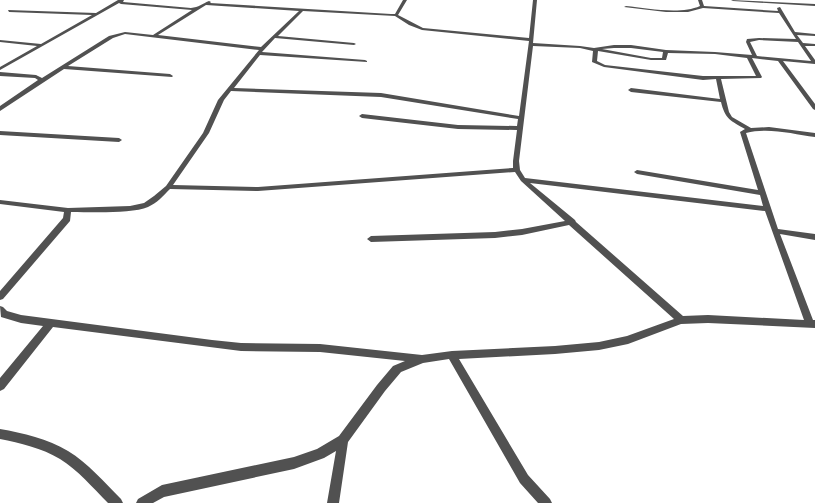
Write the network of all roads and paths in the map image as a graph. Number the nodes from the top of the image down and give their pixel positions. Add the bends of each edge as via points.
1 (122, 0) edge
2 (211, 0) edge
3 (405, 0) edge
4 (535, 0) edge
5 (700, 0) edge
6 (733, 0) edge
7 (778, 1) edge
8 (204, 4) junction
9 (815, 5) edge
10 (626, 6) dead end
11 (702, 7) junction
12 (199, 8) junction
13 (302, 10) junction
14 (9, 11) dead end
15 (780, 12) junction
16 (98, 14) junction
17 (396, 15) junction
18 (795, 33) junction
19 (815, 35) edge
20 (154, 36) junction
21 (275, 36) junction
22 (0, 41) edge
23 (531, 42) junction
24 (801, 43) junction
25 (354, 44) dead end
26 (42, 45) junction
27 (815, 46) edge
28 (596, 49) junction
29 (261, 51) junction
30 (666, 51) junction
31 (749, 56) junction
32 (756, 57) junction
33 (779, 59) junction
34 (365, 61) dead end
35 (815, 62) edge
36 (62, 67) junction
37 (0, 69) edge
38 (0, 74) edge
39 (170, 76) dead end
40 (718, 78) junction
41 (42, 80) junction
42 (229, 89) junction
43 (631, 90) dead end
44 (723, 101) junction
45 (1, 108) edge
46 (815, 108) edge
47 (362, 116) dead end
48 (522, 118) junction
49 (521, 128) junction
50 (749, 130) junction
51 (0, 133) edge
52 (815, 135) edge
53 (119, 140) dead end
54 (517, 170) junction
55 (637, 172) dead end
56 (523, 180) junction
57 (168, 187) junction
58 (763, 193) junction
59 (0, 202) edge
60 (768, 209) junction
61 (68, 210) junction
62 (572, 222) junction
63 (775, 231) junction
64 (815, 237) edge
65 (371, 239) dead end
66 (0, 297) edge
67 (1, 313) edge
68 (681, 320) junction
69 (51, 323) junction
70 (812, 324) edge
71 (452, 355) junction
72 (422, 359) junction
73 (0, 386) edge
74 (0, 434) edge
75 (343, 440) junction
76 (116, 503) edge
77 (142, 503) edge
78 (333, 503) edge
79 (546, 503) edge

1 - 12 street via 120,3
1 - 16 street
2 - 8 street
3 - 17 street
4 - 23 street
5 - 11 street
6 - 7 street
7 - 9 street
7 - 15 street
8 - 12 street
8 - 13 street
10 - 11 street via 684,11
11 - 15 street
12 - 20 street
13 - 17 street
13 - 21 street
14 - 16 street
15 - 18 street
16 - 26 street
17 - 23 street via 422,29
18 - 19 street
18 - 24 street
20 - 29 street
20 - 36 street via 133,33 118,35
21 - 25 street
21 - 29 street
22 - 26 street
23 - 28 street
23 - 48 street
24 - 27 street
24 - 32 street via 749,40
24 - 35 street
26 - 37 street
28 - 30 street via 623,46
28 - 30 street via 658,60 664,59
28 - 40 street via 594,62 604,66 697,78
29 - 34 street
29 - 42 street
30 - 31 street
31 - 32 street
31 - 40 street via 759,76
32 - 33 street
33 - 35 street
33 - 46 street
36 - 39 street
36 - 41 street
38 - 41 street via 36,77
40 - 44 street
41 - 45 street
42 - 48 street via 381,95
42 - 57 street via 206,133
43 - 44 street
44 - 50 street via 730,118
47 - 49 street via 458,127
48 - 49 street
49 - 54 street
50 - 52 street
50 - 58 street via 743,132 744,137
51 - 53 street
54 - 56 street
54 - 57 street via 258,190
55 - 58 street
56 - 60 street
56 - 62 street
57 - 61 street via 146,205
58 - 60 street
59 - 61 street
60 - 63 street
61 - 66 street via 67,219
62 - 65 street via 495,235
62 - 68 street
63 - 64 street
63 - 70 street
67 - 69 street via 20,319
68 - 70 street
68 - 71 street via 628,340 599,346
69 - 72 street via 241,347 320,348
69 - 73 street
71 - 72 street
71 - 79 street via 524,479
72 - 75 street via 397,369
74 - 76 street via 64,455
75 - 77 street via 320,454 294,463 162,491
75 - 78 street

